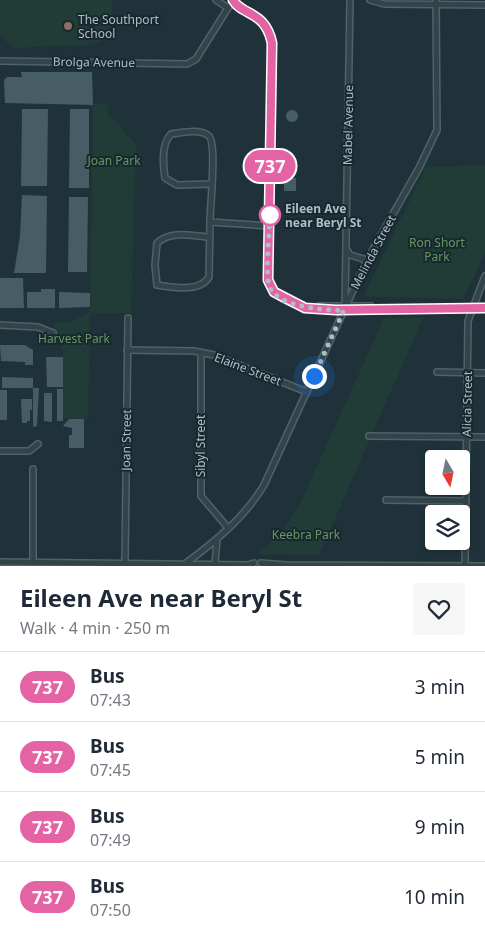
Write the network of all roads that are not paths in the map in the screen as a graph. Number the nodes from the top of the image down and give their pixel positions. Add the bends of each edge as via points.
1 (216, 0) edge
2 (350, 0) edge
3 (370, 0) edge
4 (232, 1) edge
5 (436, 2) edge
6 (485, 5) edge
7 (228, 8) junction
8 (0, 61) edge
9 (211, 184) junction
10 (210, 222) junction
11 (270, 226) junction
12 (209, 237) junction
13 (347, 249) junction
14 (367, 260) junction
15 (485, 276) edge
16 (345, 307) junction
17 (472, 308) junction
18 (485, 308) edge
19 (128, 318) dead end
20 (0, 325) edge
21 (53, 333) dead end
22 (127, 350) junction
23 (201, 353) junction
24 (437, 372) dead end
25 (468, 373) junction
26 (485, 373) edge
27 (307, 392) junction
28 (369, 436) dead end
29 (467, 437) junction
30 (485, 437) edge
31 (38, 444) dead end
32 (0, 451) edge
33 (33, 469) dead end
34 (386, 500) dead end
35 (466, 501) junction
36 (228, 528) junction
37 (219, 537) junction
38 (0, 562) edge
39 (33, 562) junction
40 (125, 562) junction
41 (186, 563) junction
42 (215, 564) junction
43 (227, 564) junction
44 (253, 564) edge
45 (263, 564) edge
46 (281, 565) edge
47 (465, 565) edge
48 (233, 566) edge
49 (485, 566) edge

1 - 7 street
2 - 13 street, Mabel Avenue
3 - 5 street via 380,3
4 - 7 street
4 - 11 street via 262,21 272,43
5 - 6 street
5 - 14 street, Melinda Street via 437,130
7 - 8 street, Brolga Avenue via 196,59 188,64
9 - 9 street via 214,171 212,140 198,132 171,134 166,139 165,178 177,185
9 - 10 street
10 - 11 street
10 - 12 street
11 - 16 street via 269,285 278,295 306,308
12 - 12 street via 210,277 207,282 202,286 156,285 157,243 164,236
13 - 14 street via 350,255
13 - 16 street, Mabel Avenue
14 - 16 street, Melinda Street
15 - 17 street, Alicia Street
16 - 17 street
16 - 27 street, Melinda Street
17 - 18 street
17 - 25 street, Alicia Street via 468,320
19 - 22 street, Joan Street
20 - 21 street via 38,327
22 - 23 street, Elaine Street
22 - 40 street, Joan Street
23 - 27 street, Elaine Street via 214,355
23 - 36 street, Sibyl Street via 200,496
24 - 25 street
25 - 26 street
25 - 29 street, Alicia Street
27 - 36 street, Melinda Street via 253,504
28 - 29 street
29 - 30 street
29 - 35 street, Alicia Street
31 - 32 street via 29,451
33 - 39 street
34 - 35 street
35 - 47 street, Alicia Street
36 - 37 street, Melinda Street
37 - 41 street, Melinda Street
37 - 42 street
38 - 39 street
39 - 40 street
40 - 41 street
41 - 42 street
42 - 43 street
43 - 44 street
43 - 48 street
44 - 45 street
45 - 46 street
46 - 47 street
47 - 49 street

